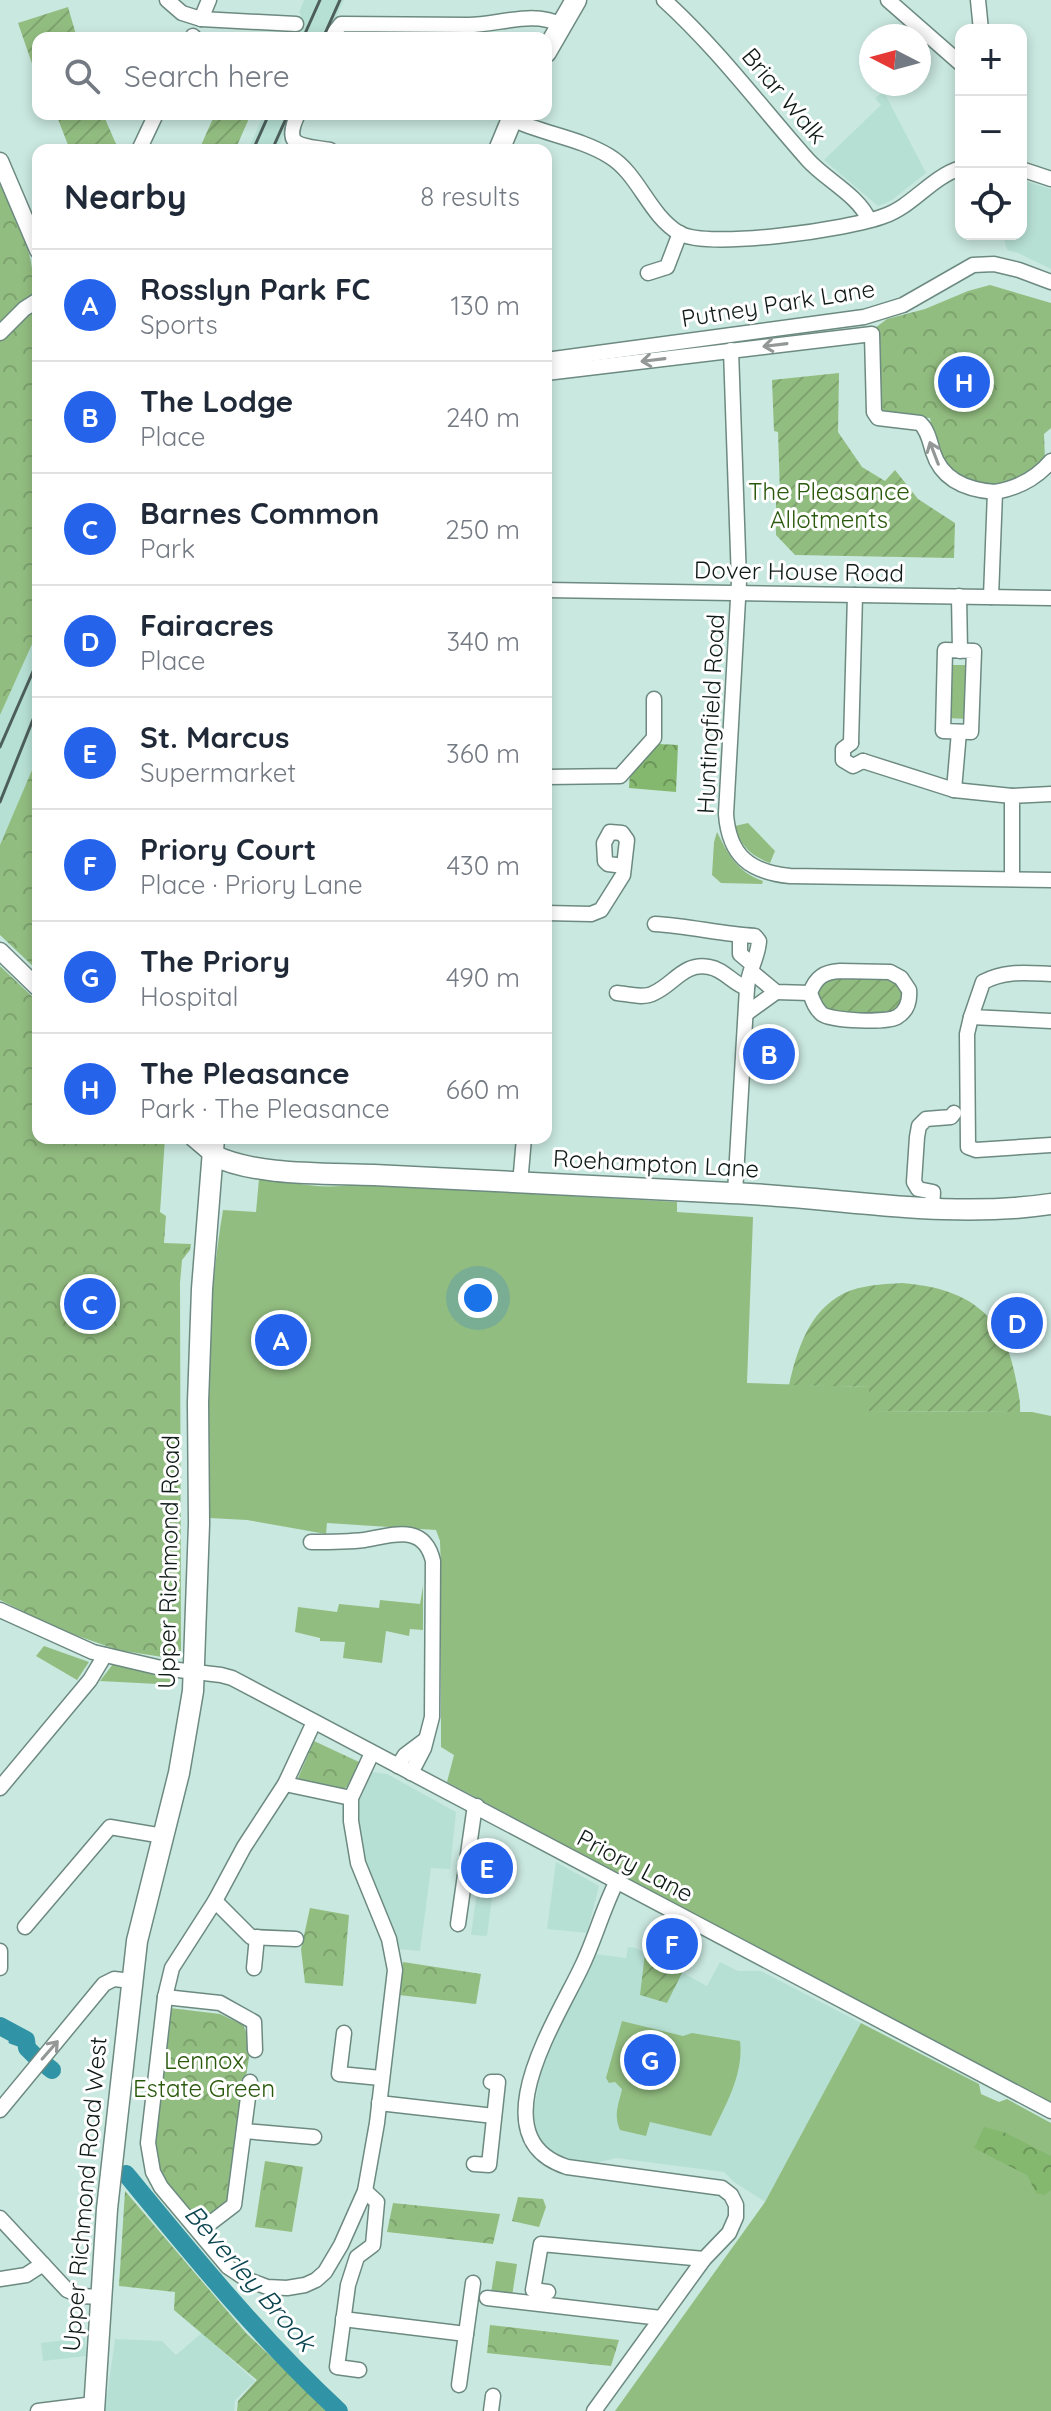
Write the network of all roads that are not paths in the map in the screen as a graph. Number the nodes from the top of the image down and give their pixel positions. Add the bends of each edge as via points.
1 (167, 0) edge
2 (209, 0) edge
3 (576, 0) edge
4 (664, 0) edge
5 (888, 0) edge
6 (978, 0) edge
7 (201, 19) junction
8 (296, 24) dead end
9 (980, 24) edge
10 (561, 25) junction
11 (335, 32) edge
12 (552, 41) edge
13 (955, 59) edge
14 (153, 120) edge
15 (295, 120) edge
16 (512, 120) edge
17 (520, 120) edge
18 (142, 144) edge
19 (301, 144) edge
20 (502, 144) edge
21 (0, 161) edge
22 (955, 170) edge
23 (1027, 171) edge
24 (1051, 179) edge
25 (869, 220) junction
26 (680, 233) junction
27 (32, 236) edge
28 (648, 273) dead end
29 (1051, 282) edge
30 (32, 304) edge
31 (0, 333) edge
32 (731, 350) junction
33 (552, 359) edge
34 (552, 372) edge
35 (1051, 461) edge
36 (995, 492) junction
37 (552, 590) edge
38 (739, 593) junction
39 (855, 595) junction
40 (959, 596) junction
41 (991, 597) junction
42 (1051, 598) edge
43 (960, 651) junction
44 (654, 699) dead end
45 (959, 732) junction
46 (552, 777) edge
47 (954, 790) junction
48 (1051, 794) edge
49 (1012, 796) junction
50 (624, 866) dead end
51 (1012, 879) junction
52 (1051, 880) edge
53 (552, 913) edge
54 (655, 924) dead end
55 (0, 951) edge
56 (752, 968) junction
57 (1051, 974) edge
58 (32, 982) edge
59 (747, 988) junction
60 (776, 992) junction
61 (617, 993) dead end
62 (810, 993) junction
63 (747, 1013) junction
64 (971, 1017) junction
65 (1051, 1021) edge
66 (954, 1113) dead end
67 (212, 1144) edge
68 (523, 1144) edge
69 (1051, 1145) edge
70 (520, 1184) junction
71 (735, 1193) junction
72 (1051, 1204) edge
73 (932, 1209) junction
74 (311, 1542) dead end
75 (0, 1610) edge
76 (105, 1655) junction
77 (195, 1672) junction
78 (314, 1722) junction
79 (372, 1753) junction
80 (405, 1770) junction
81 (285, 1784) junction
82 (0, 1788) edge
83 (351, 1798) junction
84 (477, 1806) junction
85 (163, 1836) junction
86 (617, 1881) junction
87 (215, 1901) junction
88 (458, 1924) dead end
89 (25, 1927) dead end
90 (257, 1937) junction
91 (296, 1939) dead end
92 (0, 1951) edge
93 (0, 1968) edge
94 (254, 1968) dead end
95 (132, 1981) junction
96 (165, 1997) junction
97 (344, 2033) dead end
98 (255, 2050) dead end
99 (381, 2078) junction
100 (250, 2082) dead end
101 (491, 2082) dead end
102 (379, 2103) junction
103 (0, 2110) edge
104 (1051, 2111) edge
105 (494, 2116) junction
106 (244, 2131) junction
107 (314, 2137) dead end
108 (474, 2164) dead end
109 (365, 2191) junction
110 (0, 2218) edge
111 (200, 2231) junction
112 (341, 2245) junction
113 (357, 2257) junction
114 (704, 2259) junction
115 (43, 2264) junction
116 (0, 2279) edge
117 (473, 2283) dead end
118 (548, 2292) dead end
119 (100, 2297) junction
120 (487, 2298) dead end
121 (661, 2318) junction
122 (343, 2319) junction
123 (466, 2334) junction
124 (359, 2370) dead end
125 (459, 2385) dead end
126 (94, 2408) edge
127 (38, 2411) edge
128 (594, 2411) edge

1 - 7 street via 182,13
2 - 7 street
3 - 10 highway
4 - 25 street, Briar Walk
5 - 13 street
6 - 9 street
7 - 8 street
10 - 11 street via 536,18 472,25 341,24
10 - 12 highway
14 - 18 street
15 - 19 street via 291,137
16 - 20 highway
17 - 26 street via 610,157 659,217
21 - 27 main road
22 - 25 street via 898,209
23 - 24 street
25 - 26 street via 732,239
26 - 28 street via 667,267
29 - 33 street, Putney Park Lane via 994,264 973,265 903,305 864,317
30 - 31 street
32 -> 34 street, Putney Park Lane
36 -> 32 street, Putney Park Lane via 952,480 935,458 920,423 878,418 872,334
32 - 38 street, Huntingfield Road
35 - 36 street via 1037,476
36 - 41 street
37 - 38 street, Dover House Road
38 - 39 street, Dover House Road
38 - 51 street, Huntingfield Road via 726,814 732,844 743,859 757,869 790,876
39 - 40 street, Dover House Road
39 - 47 street via 851,743 862,747 863,761
40 - 41 street, Dover House Road
40 - 43 street
41 - 42 street, Dover House Road
43 - 45 street via 974,651 971,732
43 - 45 street via 945,650 943,731
44 - 46 street via 654,738 620,776
45 - 47 street
47 - 49 street
48 - 49 street
49 - 51 street
50 - 53 street via 597,913
51 - 52 street, Huntingfield Road
54 - 56 street via 758,938
55 - 58 main road
56 - 59 street
56 - 60 street
57 - 64 street via 994,976 983,982
59 - 61 street via 714,967 703,966 685,970 645,996
59 - 63 street
60 - 62 street
60 - 63 street
62 - 62 street via 814,982 829,972 890,972 906,984 909,998 894,1019 837,1019 820,1012
63 - 71 street
64 - 65 street
64 - 69 street via 968,1147
66 - 73 street via 926,1119 919,1126 914,1182 918,1189 933,1192
67 - 70 highway, Roehampton Lane via 231,1164 246,1166
67 - 77 highway, Upper Richmond Road via 201,1303
68 - 70 street
70 - 71 highway, Roehampton Lane
71 - 73 highway, Roehampton Lane
72 - 73 highway, Roehampton Lane
74 - 80 street via 399,1534 428,1544 433,1561 432,1717 425,1740 405,1755
75 - 76 street, Priory Lane
76 - 77 street, Priory Lane
76 - 82 street
77 - 78 street, Priory Lane via 232,1678
77 - 85 highway, Upper Richmond Road via 185,1745
78 - 79 street, Priory Lane
78 - 81 street
79 - 80 street, Priory Lane
79 - 83 street
80 - 84 street, Priory Lane
81 - 83 street
81 - 87 street
83 - 99 street via 358,1863 389,1939 395,1970
84 - 86 street, Priory Lane
84 - 88 street
85 - 89 street via 110,1827
85 - 95 highway, Upper Richmond Road
86 - 104 street, Priory Lane
86 - 114 street via 581,1969 540,2048 528,2096 529,2138 540,2153 567,2167 722,2188 736,2205 736,2217 729,2233
87 - 90 street
87 - 96 street via 172,1968
90 - 91 street
90 - 94 street
92 - 93 street
103 -> 95 street via 104,1984
95 - 119 highway, Upper Richmond Road West
96 - 98 street via 220,2003 254,2022
96 - 111 street via 149,2154 161,2187
97 - 99 street via 339,2074
99 - 102 street
100 - 106 street
101 - 105 street via 498,2082
102 - 105 street
102 - 109 street
105 - 108 street via 489,2165
106 - 107 street
106 - 111 street via 234,2205
109 - 112 street
109 - 113 street via 377,2202 373,2245
110 - 115 street
111 - 112 street via 228,2267 267,2287 316,2280
112 - 113 street
113 - 122 street
114 - 118 street via 541,2244 533,2290
114 - 121 street
115 - 116 street via 26,2275
115 - 119 street via 67,2290
117 - 123 street
119 - 126 highway, Upper Richmond Road West
120 - 121 street
121 - 128 street
122 - 123 street
122 - 124 street via 337,2367
123 - 125 street
126 - 127 street

